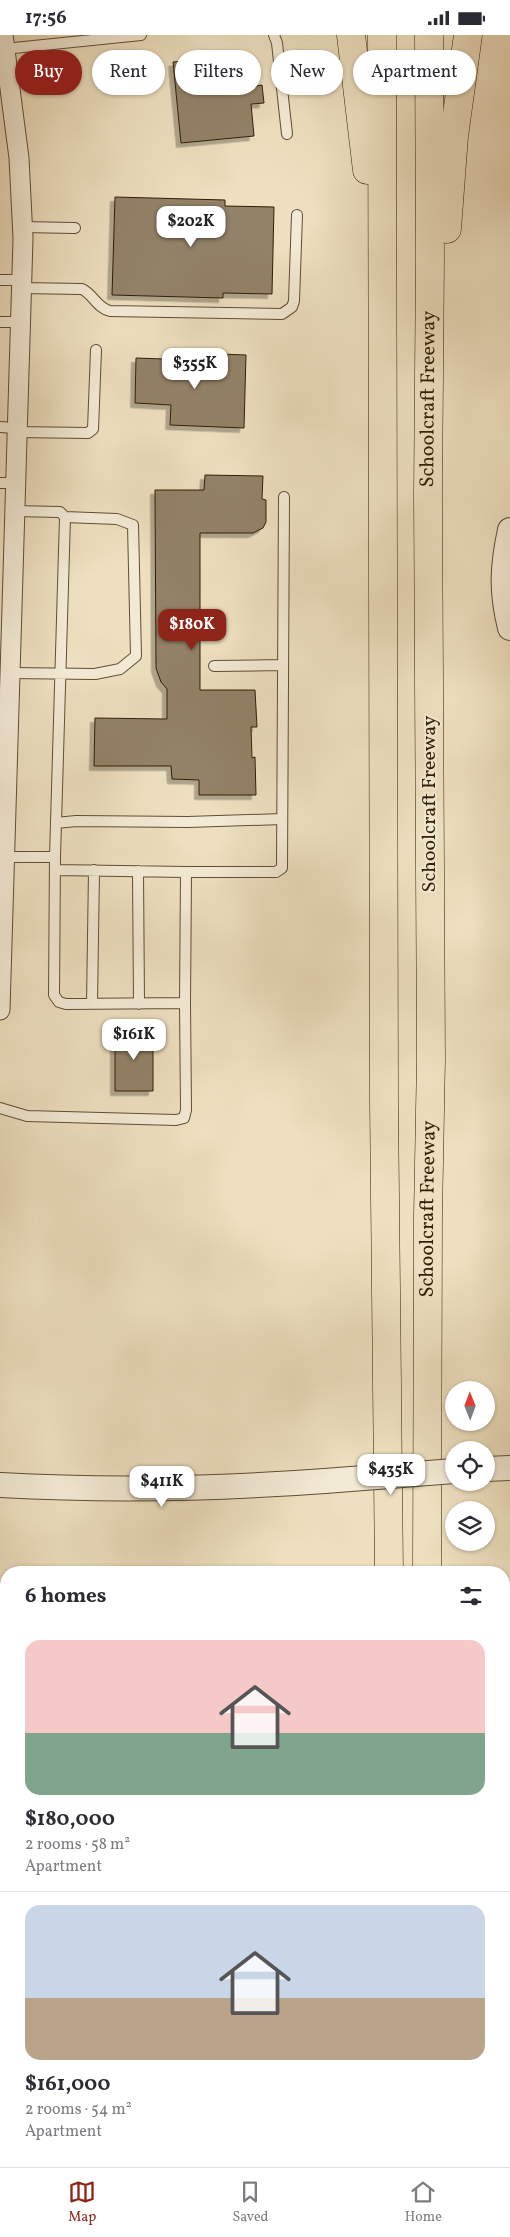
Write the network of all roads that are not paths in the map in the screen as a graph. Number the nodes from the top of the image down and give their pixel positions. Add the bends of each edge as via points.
1 (141, 35) edge
2 (274, 35) edge
3 (351, 35) edge
4 (382, 35) edge
5 (429, 35) edge
6 (468, 35) edge
7 (4, 42) edge
8 (287, 134) dead end
9 (297, 215) dead end
10 (22, 227) junction
11 (75, 228) dead end
12 (0, 280) edge
13 (21, 284) junction
14 (0, 322) edge
15 (20, 322) junction
16 (96, 350) dead end
17 (11, 429) edge
18 (383, 464) junction
19 (7, 483) edge
20 (428, 494) junction
21 (284, 497) dead end
22 (14, 511) junction
23 (62, 515) junction
24 (510, 530) edge
25 (510, 628) edge
26 (283, 665) junction
27 (214, 666) dead end
28 (9, 673) junction
29 (60, 673) junction
30 (3, 802) edge
31 (282, 819) junction
32 (56, 823) junction
33 (4, 857) junction
34 (55, 857) junction
35 (55, 869) junction
36 (94, 870) junction
37 (138, 871) junction
38 (186, 872) junction
39 (2, 891) edge
40 (0, 977) edge
41 (185, 1003) junction
42 (92, 1004) junction
43 (139, 1004) junction
44 (0, 1010) edge
45 (0, 1108) edge
46 (445, 1472) edge
47 (0, 1485) edge
48 (389, 1566) edge
49 (427, 1566) edge

1 - 7 lane
2 - 8 lane
3 - 18 highway via 368,182
4 - 18 highway, Schoolcraft Freeway
5 - 20 highway, Schoolcraft Freeway
6 - 20 highway via 449,187 442,433
7 - 10 street via 19,158
9 - 13 lane via 294,301 292,307 282,314 110,311 102,308 82,289
10 - 11 lane
10 - 13 street
12 - 13 lane
13 - 15 street
14 - 15 lane
15 - 17 street
16 - 17 lane via 93,429 88,433
17 - 19 street
18 - 48 highway, Schoolcraft Freeway
19 - 22 street
20 - 49 highway, Schoolcraft Freeway via 431,1059
21 - 26 lane
22 - 23 lane
22 - 28 street
23 - 29 lane
23 - 29 lane via 117,519 133,525 136,656 120,669 95,674
24 - 25 street via 503,565 504,602
26 - 27 lane
26 - 31 lane
28 - 29 lane
28 - 30 street
29 - 32 lane
30 - 33 street
31 - 32 lane
31 - 38 lane via 282,868 276,872
32 - 34 lane
33 - 34 lane
33 - 39 street
34 - 35 lane
35 - 36 lane
35 - 42 lane via 54,995 66,1005
36 - 37 lane
36 - 42 lane
37 - 38 lane
37 - 43 lane
38 - 41 lane
39 - 40 street
40 - 44 street
41 - 43 lane
41 - 45 lane via 184,1118 28,1116
42 - 43 lane
46 - 47 street, bridge via 230,1488

